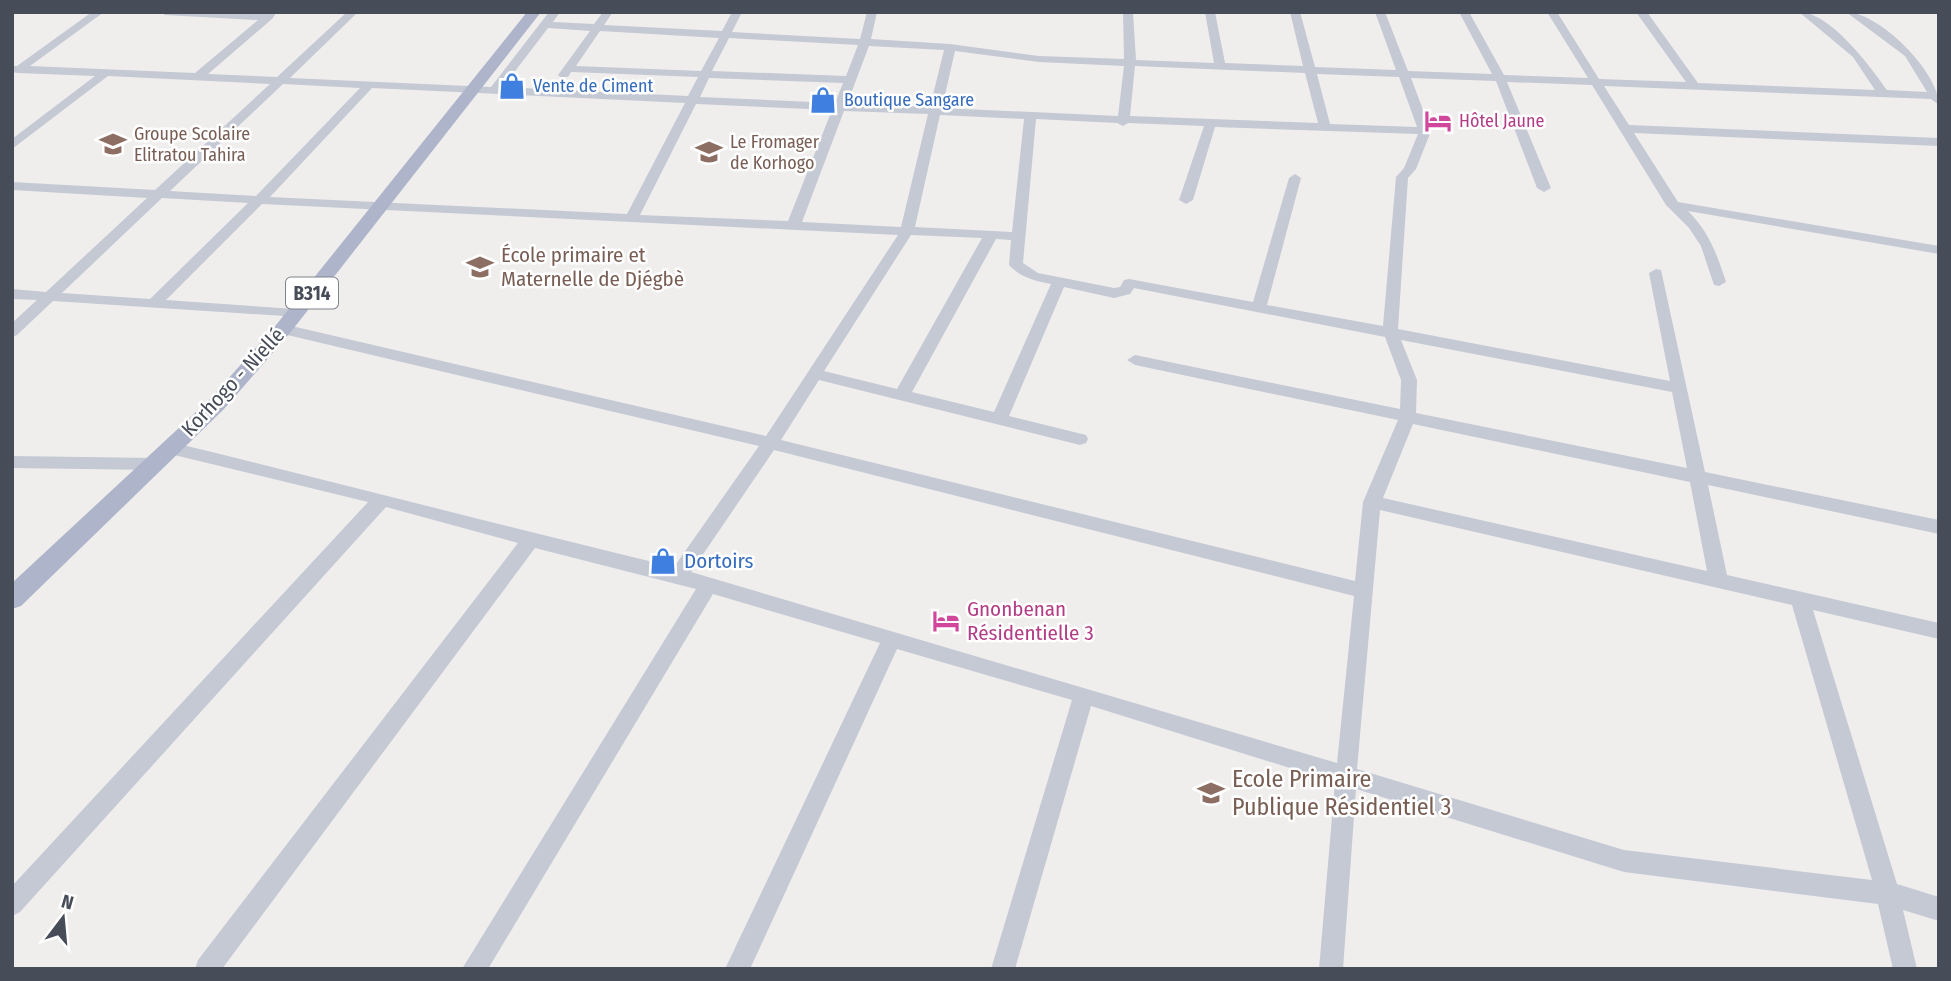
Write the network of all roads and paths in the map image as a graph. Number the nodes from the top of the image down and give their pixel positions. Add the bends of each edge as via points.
1 (99, 12) edge
2 (165, 12) edge
3 (353, 12) edge
4 (555, 12) edge
5 (608, 12) edge
6 (737, 12) edge
7 (873, 12) edge
8 (1128, 12) edge
9 (1210, 12) edge
10 (1295, 12) edge
11 (1380, 12) edge
12 (1464, 12) edge
13 (1552, 12) edge
14 (1641, 12) edge
15 (1804, 12) edge
16 (1851, 12) edge
17 (185, 13) edge
18 (270, 15) edge
19 (540, 19) edge
20 (597, 28) junction
21 (725, 35) junction
22 (864, 41) junction
23 (950, 47) junction
24 (1129, 62) junction
25 (1220, 65) junction
26 (569, 69) junction
27 (1311, 69) junction
28 (15, 70) edge
29 (107, 72) junction
30 (1401, 73) junction
31 (704, 74) junction
32 (200, 75) junction
33 (1500, 78) junction
34 (280, 80) junction
35 (849, 80) junction
36 (1597, 81) junction
37 (370, 84) junction
38 (1694, 85) junction
39 (473, 89) junction
40 (494, 91) junction
41 (552, 93) junction
42 (1883, 93) junction
43 (1937, 98) edge
44 (691, 100) junction
45 (839, 106) junction
46 (937, 111) junction
47 (1030, 118) junction
48 (1123, 121) junction
49 (1210, 125) junction
50 (1325, 128) junction
51 (1627, 130) junction
52 (1424, 131) junction
53 (1939, 142) edge
54 (12, 145) edge
55 (1295, 178) dead end
56 (12, 186) edge
57 (1544, 188) dead end
58 (161, 193) junction
59 (260, 200) junction
60 (1186, 200) dead end
61 (1673, 205) junction
62 (381, 207) junction
63 (632, 218) junction
64 (794, 224) junction
65 (907, 231) junction
66 (991, 235) junction
67 (1018, 236) junction
68 (1939, 250) edge
69 (1657, 273) dead end
70 (1059, 282) junction
71 (1719, 282) dead end
72 (12, 294) edge
73 (49, 298) junction
74 (153, 304) junction
75 (1259, 308) junction
76 (289, 321) junction
77 (1390, 331) junction
78 (12, 332) edge
79 (1135, 360) dead end
80 (814, 374) junction
81 (1680, 388) junction
82 (902, 395) junction
83 (1408, 417) junction
84 (999, 419) junction
85 (1080, 439) dead end
86 (770, 443) junction
87 (163, 456) junction
88 (12, 462) edge
89 (1696, 476) junction
90 (382, 499) junction
91 (1372, 502) junction
92 (1939, 527) edge
93 (531, 540) junction
94 (678, 576) junction
95 (1719, 582) junction
96 (708, 585) junction
97 (1363, 591) junction
98 (12, 599) edge
99 (1800, 600) junction
100 (1939, 631) edge
101 (892, 639) junction
102 (1084, 695) junction
103 (1346, 776) junction
104 (1890, 894) junction
105 (12, 904) edge
106 (1939, 909) edge
107 (207, 969) edge
108 (474, 969) edge
109 (737, 969) edge
110 (1003, 969) edge
111 (1331, 969) edge
112 (1905, 969) edge

1 - 28 street
2 - 17 street
3 - 34 street
4 - 19 street
5 - 20 street
6 - 21 street
7 - 22 street
8 - 24 street
9 - 25 street
10 - 27 street
11 - 30 street
12 - 33 street
13 - 36 street
14 - 38 street
15 - 42 street via 1857,55
16 - 43 street via 1909,54
17 - 18 street
18 - 32 street
19 - 20 street
19 - 39 main road, Korhogo - Niellé / B314
19 - 40 street
20 - 21 street
20 - 26 street
21 - 22 street
21 - 31 street
22 - 23 street
22 - 35 street
23 - 24 street via 1039,59
23 - 46 street
24 - 25 street
24 - 48 street
25 - 27 street
26 - 31 street
26 - 41 street
27 - 30 street
27 - 50 street
28 - 29 street
29 - 32 street
29 - 54 street
30 - 33 street
30 - 52 street
31 - 35 street
31 - 44 street
32 - 34 street
33 - 36 street
33 - 57 street
34 - 37 street
34 - 58 street
35 - 45 street
36 - 38 street
36 - 51 street
37 - 39 street
37 - 59 street
38 - 42 street
39 - 40 street
39 - 62 main road, Korhogo - Niellé / B314
40 - 41 street
41 - 44 street
42 - 43 street
44 - 45 street
44 - 63 street
45 - 46 street
45 - 64 street
46 - 47 street
46 - 65 street
47 - 48 street
47 - 67 street
48 - 49 street
49 - 50 street
49 - 60 street
50 - 52 street
51 - 53 street
51 - 61 street
52 - 77 street via 1410,169 1402,177
55 - 75 street
56 - 58 street
58 - 59 street
58 - 73 street
59 - 62 street
59 - 74 street
61 - 68 street
61 - 71 street via 1707,246
62 - 63 street
62 - 76 main road, Korhogo - Niellé / B314
63 - 64 street
64 - 65 street
65 - 66 street
65 - 80 street
66 - 67 street
66 - 82 street
67 - 70 street via 1016,265 1033,276
69 - 81 street
70 - 75 street via 1114,293 1125,291 1129,283
70 - 84 street
72 - 73 street
73 - 74 street
73 - 78 street
74 - 76 street
75 - 77 street
76 - 86 street
76 - 87 main road, Korhogo - Niellé / B314 via 217,404
77 - 81 street
77 - 83 street via 1409,380
79 - 83 street
80 - 82 street
80 - 86 street
81 - 89 street
82 - 84 street
83 - 89 street
83 - 91 street
84 - 85 street
86 - 94 street
86 - 97 street
87 - 88 street
87 - 90 street
87 - 98 main road, Korhogo - Niellé / B314
89 - 92 street
89 - 95 street
90 - 93 street
90 - 105 street
91 - 95 street
91 - 97 street
93 - 94 street
93 - 107 street
94 - 96 street
95 - 99 street
96 - 101 street
96 - 108 street
97 - 103 street
99 - 100 street
99 - 104 street
101 - 102 street
101 - 109 street
102 - 103 street
102 - 110 street
103 - 104 street via 1624,861
103 - 111 street
104 - 106 street
104 - 112 street

